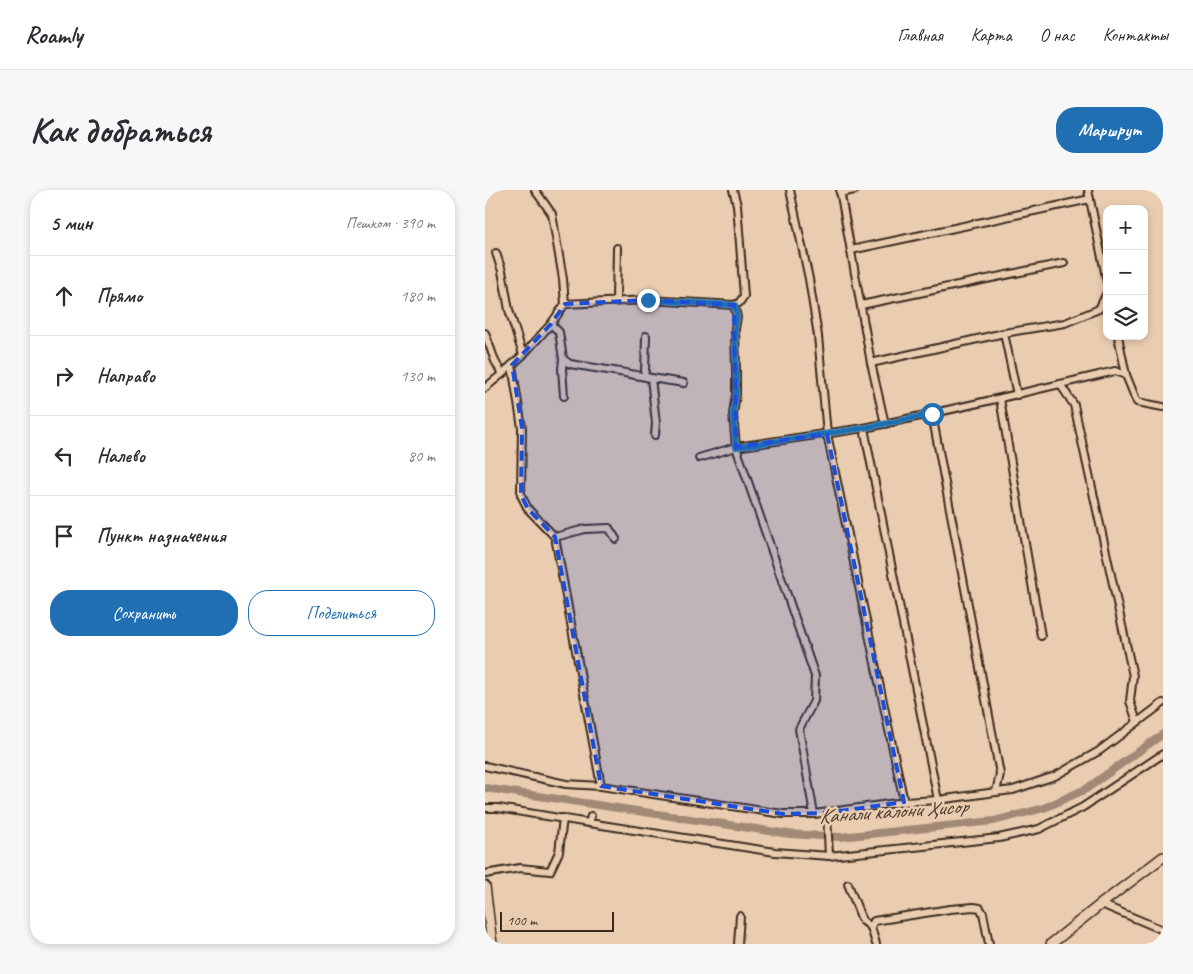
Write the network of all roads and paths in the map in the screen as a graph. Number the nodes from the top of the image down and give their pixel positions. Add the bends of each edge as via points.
1 (535, 190) edge
2 (733, 190) edge
3 (790, 190) edge
4 (855, 190) edge
5 (1089, 190) edge
6 (840, 192) edge
7 (1090, 199) junction
8 (617, 248) dead end
9 (851, 250) junction
10 (496, 253) dead end
11 (1103, 262) edge
12 (1064, 263) dead end
13 (1106, 295) edge
14 (616, 301) junction
15 (565, 304) junction
16 (735, 305) junction
17 (861, 305) junction
18 (551, 324) junction
19 (485, 333) edge
20 (1003, 334) junction
21 (646, 336) dead end
22 (1119, 340) edge
23 (523, 355) junction
24 (563, 359) junction
25 (871, 363) junction
26 (512, 364) junction
27 (502, 374) junction
28 (1126, 375) junction
29 (647, 377) junction
30 (683, 383) dead end
31 (1060, 384) junction
32 (485, 388) edge
33 (1017, 395) junction
34 (564, 396) dead end
35 (1000, 399) junction
36 (1163, 407) edge
37 (932, 414) junction
38 (885, 424) junction
39 (864, 428) junction
40 (827, 434) junction
41 (655, 435) dead end
42 (736, 447) junction
43 (699, 458) dead end
44 (555, 537) junction
45 (616, 538) dead end
46 (1041, 636) dead end
47 (1163, 703) edge
48 (1137, 722) junction
49 (1163, 754) edge
50 (485, 766) edge
51 (601, 786) junction
52 (996, 792) junction
53 (938, 800) junction
54 (904, 802) junction
55 (485, 808) edge
56 (814, 814) junction
57 (827, 815) junction
58 (563, 818) junction
59 (829, 853) junction
60 (1163, 857) edge
61 (485, 874) edge
62 (848, 884) dead end
63 (485, 886) edge
64 (1101, 904) junction
65 (740, 916) dead end
66 (871, 927) junction
67 (1163, 930) edge
68 (492, 944) edge
69 (738, 944) edge
70 (876, 944) edge
71 (989, 944) edge
72 (1051, 944) edge

1 - 15 street via 552,214
2 - 16 street via 737,205 743,296
3 - 40 street via 818,336
4 - 6 street
5 - 7 street
6 - 9 street
7 - 9 street
7 - 11 street
8 - 14 street
9 - 17 street
10 - 23 street
12 - 17 street
13 - 20 street via 1099,310 1065,323
14 - 15 street
14 - 16 street
15 - 18 street
16 - 42 street via 736,387 733,414
17 - 25 street
18 - 23 street
18 - 24 street via 559,332
19 - 27 street
20 - 25 street
20 - 33 street
21 - 29 street
22 - 28 street
23 - 26 street
24 - 29 street via 570,364
24 - 34 street
25 - 38 street
26 - 27 street
26 - 44 street via 522,428 521,495 528,509
27 - 32 street
28 - 31 street via 1115,371
28 - 36 street via 1137,402
29 - 30 street
29 - 41 street via 656,423
31 - 33 street
31 - 48 street via 1074,405 1133,676 1130,701
33 - 35 street
35 - 37 street
35 - 46 street
37 - 38 street
37 - 52 street via 1000,774
38 - 39 street
39 - 40 street
39 - 53 street
40 - 42 street
40 - 54 street
42 - 43 street
42 - 56 street via 815,676 814,701 799,730
44 - 45 street via 585,529 609,528
44 - 51 street
47 - 48 street
48 - 52 street via 1099,751 1055,776 1013,790
49 - 59 street via 1083,807 1039,829 999,838
50 - 51 street via 566,784
51 - 56 street via 783,814
52 - 53 street
53 - 54 street
54 - 57 street
55 - 58 street
56 - 57 street
57 - 59 street
58 - 59 street via 590,819 775,852
58 - 61 street via 559,852 550,871 520,868
60 - 64 main road
62 - 66 street via 862,920
63 - 68 main road
64 - 67 street
64 - 72 main road
65 - 69 street
66 - 70 street
66 - 71 street via 874,921 974,907 983,913

